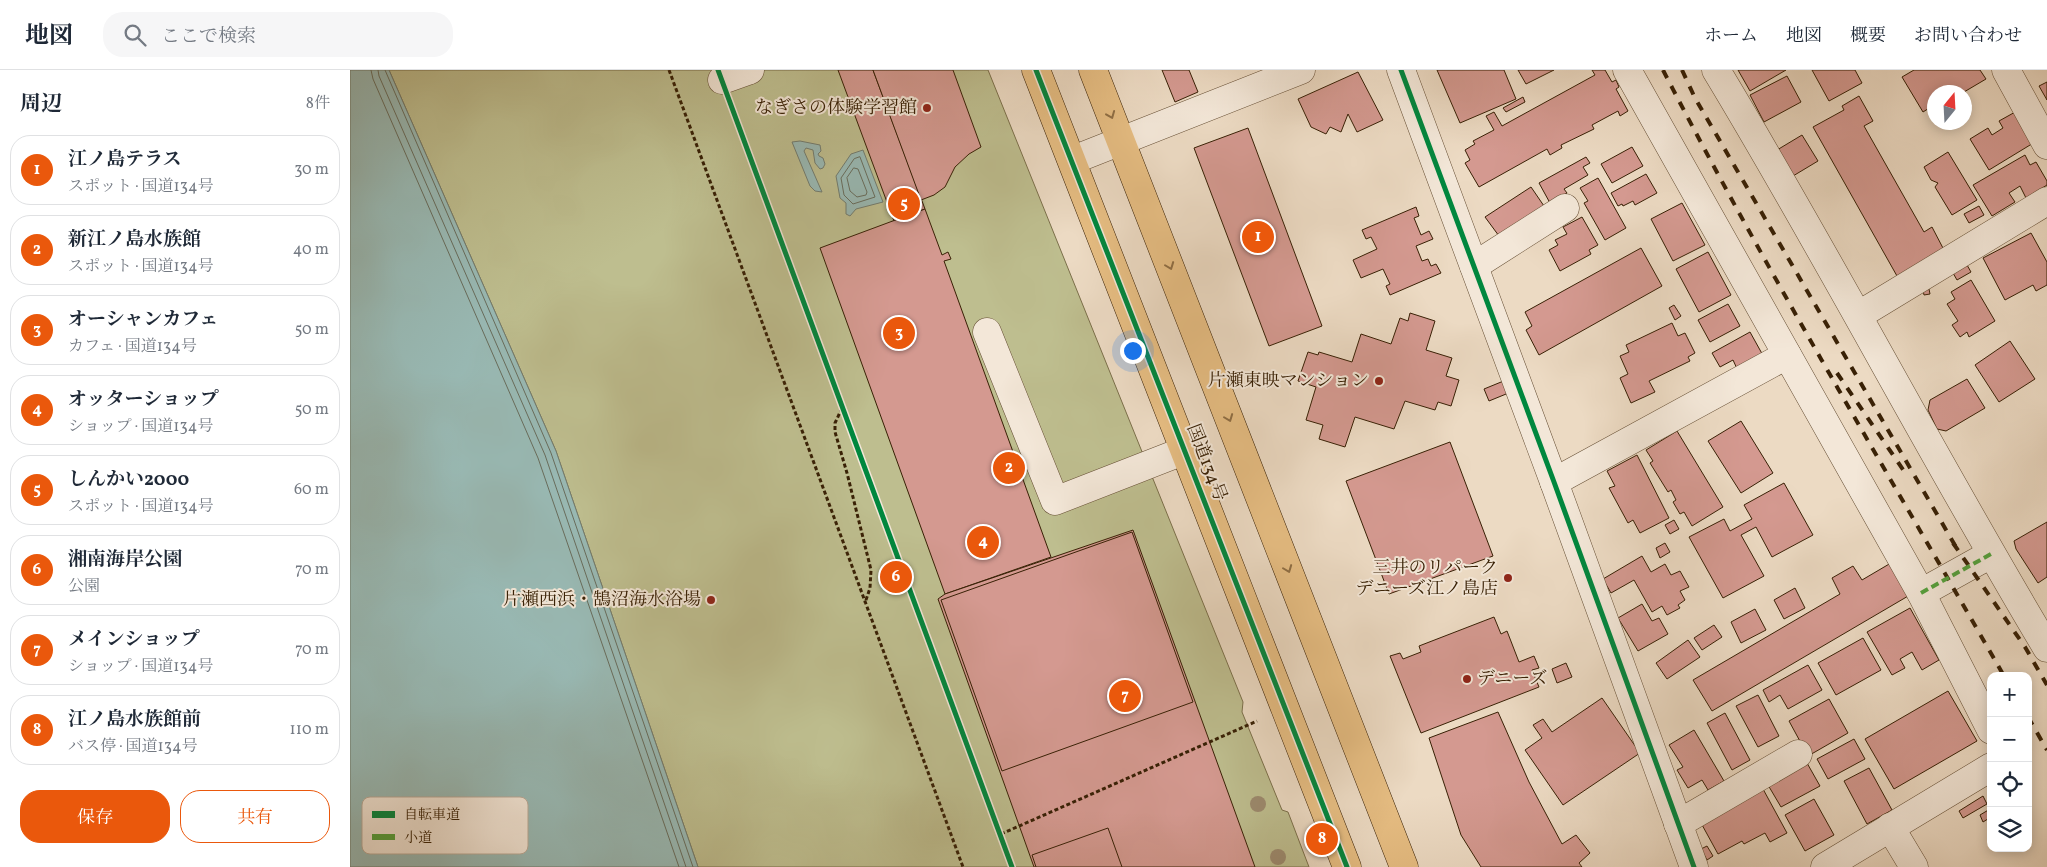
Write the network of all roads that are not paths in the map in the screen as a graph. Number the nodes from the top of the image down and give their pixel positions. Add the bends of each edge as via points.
1 (750, 70) edge
2 (1036, 70) edge
3 (1093, 70) edge
4 (1301, 70) edge
5 (1402, 70) edge
6 (1627, 70) edge
7 (1716, 70) edge
8 (2006, 70) edge
9 (722, 80) dead end
10 (1121, 141) junction
11 (2047, 145) edge
12 (1073, 160) junction
13 (2047, 201) edge
14 (1566, 208) dead end
15 (1474, 266) junction
16 (1859, 315) junction
17 (987, 332) dead end
18 (1787, 355) junction
19 (1186, 450) junction
20 (1554, 482) junction
21 (1991, 554) junction
22 (1922, 593) junction
23 (2047, 648) edge
24 (1987, 722) edge
25 (1798, 754) dead end
26 (1987, 769) edge
27 (1678, 824) junction
28 (1890, 827) junction
29 (1347, 867) edge
30 (1404, 867) edge
31 (1694, 867) edge
32 (1824, 867) edge
33 (1914, 867) edge

1 - 9 street
2 - 12 highway, 国道134号
3 -> 10 highway
4 - 10 street
5 - 15 street
6 - 18 street
7 - 16 street
8 - 11 street
10 - 12 street
10 -> 30 highway
12 - 19 highway, 国道134号
13 - 16 street
14 - 15 street
15 - 20 street
16 - 21 street
17 - 19 street via 1055,501
18 - 20 street
18 - 22 street
19 - 29 highway, 国道134号
20 - 27 street
21 - 22 street
21 - 23 street
22 - 24 street
25 - 27 street
26 - 28 street
27 - 31 street
28 - 32 street
28 - 33 street

